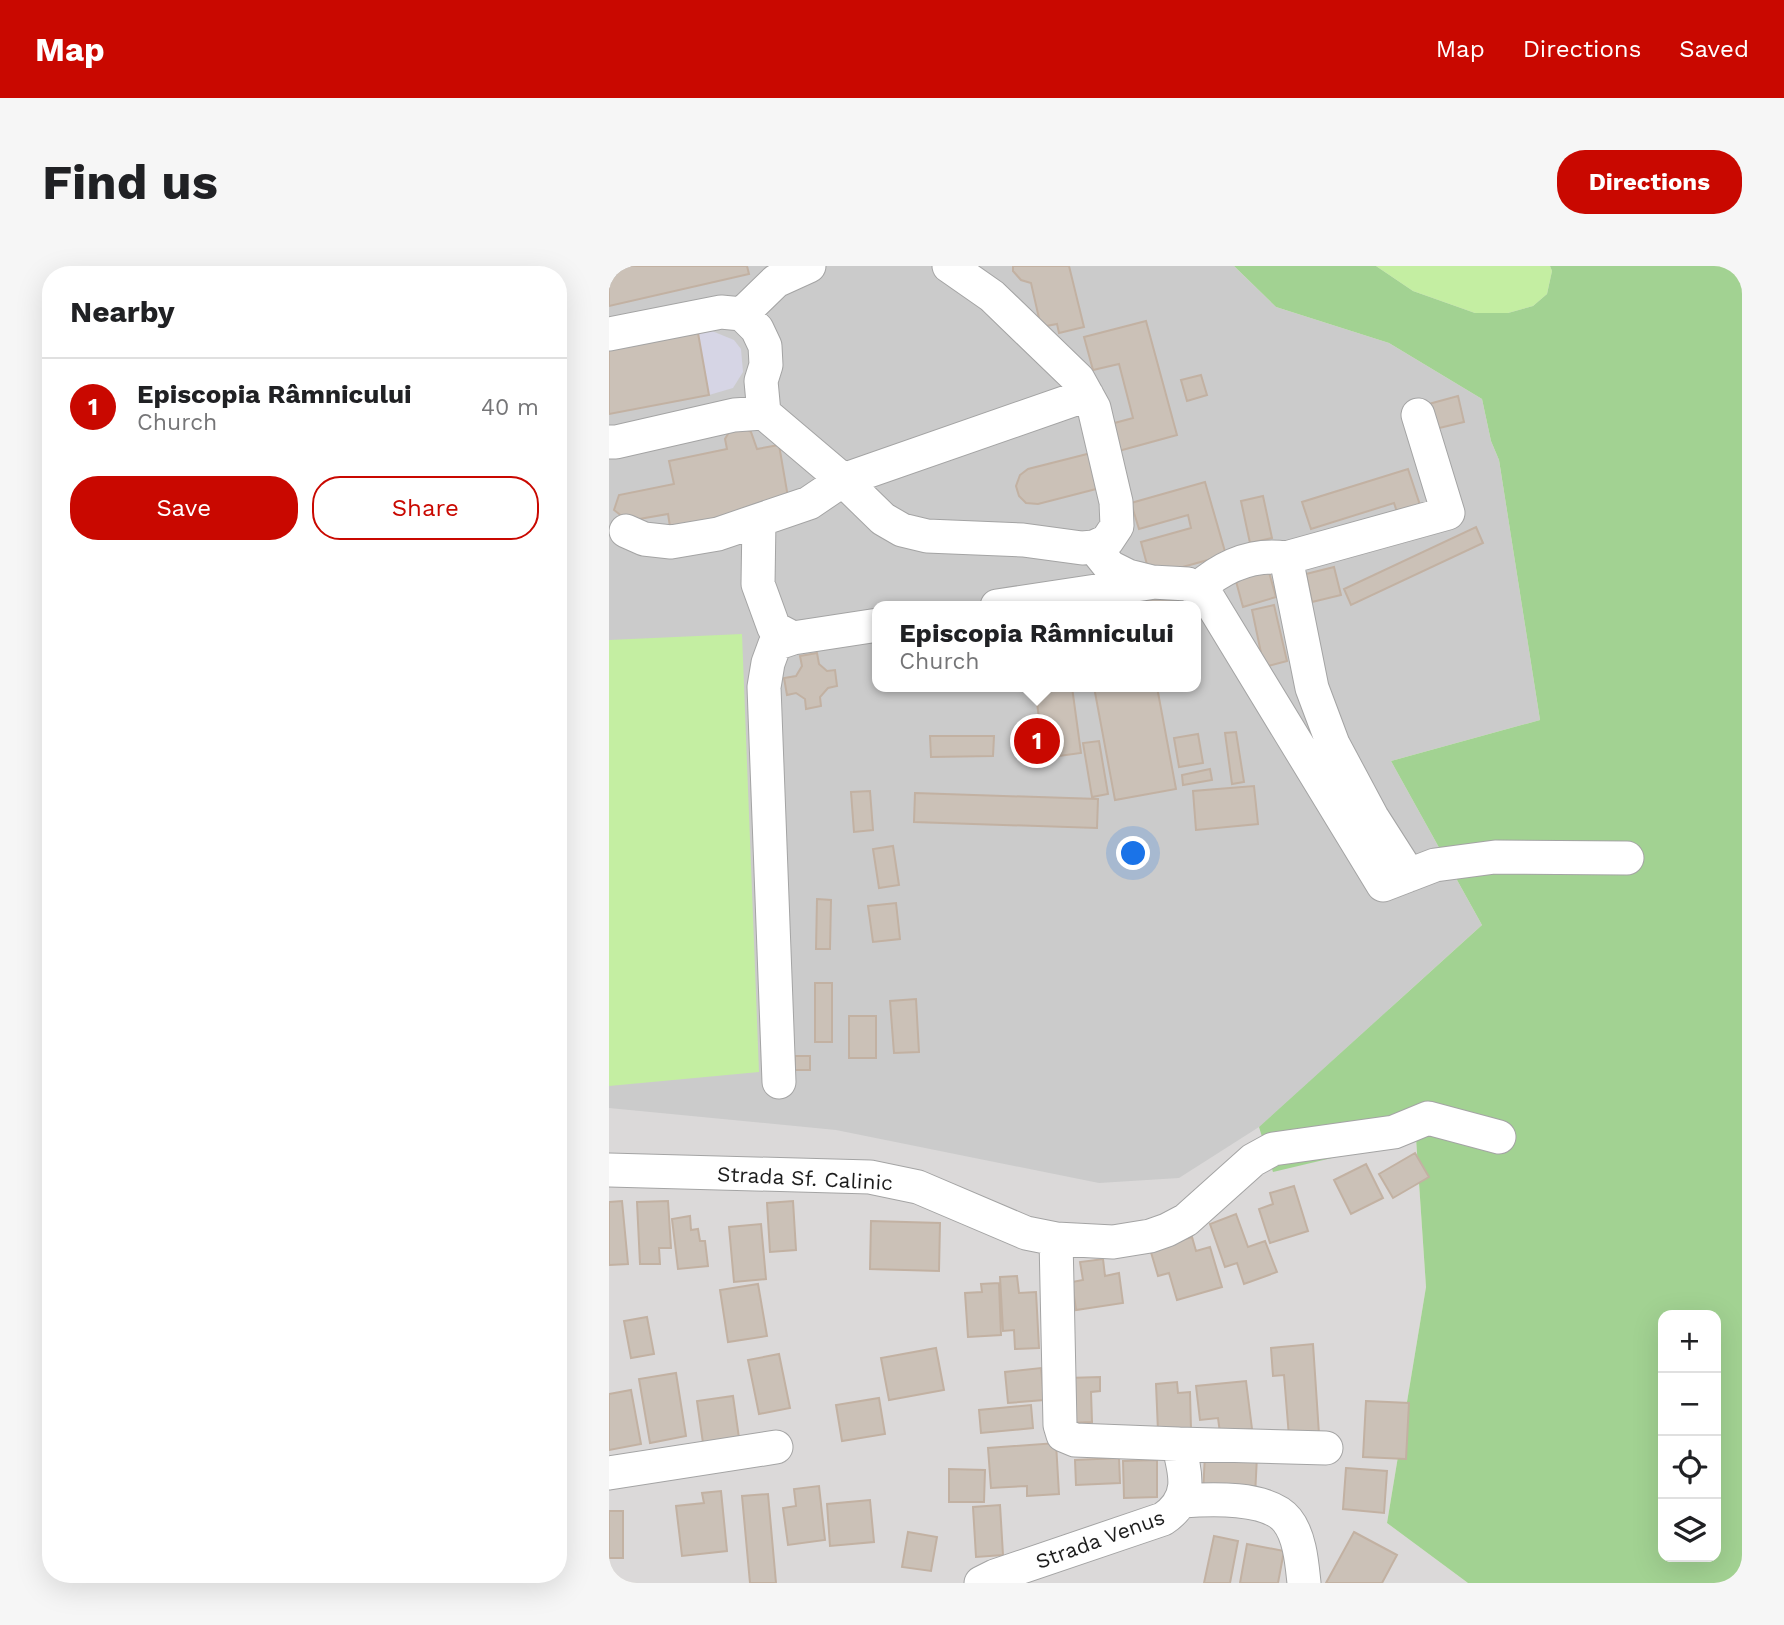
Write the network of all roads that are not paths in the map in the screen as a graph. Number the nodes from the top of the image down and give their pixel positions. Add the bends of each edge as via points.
1 (809, 266) edge
2 (949, 266) edge
3 (742, 314) junction
4 (609, 334) edge
5 (1087, 394) junction
6 (764, 413) junction
7 (1418, 415) dead end
8 (609, 442) edge
9 (843, 480) junction
10 (759, 520) junction
11 (626, 531) dead end
12 (1094, 547) junction
13 (1286, 558) junction
14 (1151, 582) junction
15 (1196, 589) junction
16 (1029, 601) edge
17 (872, 626) edge
18 (793, 638) junction
19 (1627, 858) dead end
20 (1409, 875) junction
21 (779, 1082) dead end
22 (1499, 1137) dead end
23 (609, 1170) edge
24 (1056, 1239) junction
25 (1178, 1444) junction
26 (776, 1447) dead end
27 (1326, 1448) dead end
28 (609, 1473) edge
29 (1182, 1501) junction
30 (981, 1583) edge
31 (1304, 1583) edge

1 - 3 street via 776,281
2 - 5 street via 992,296 1078,379
3 - 4 street via 721,312
3 - 6 street via 765,346
5 - 9 street
5 - 12 street via 1116,502 1117,526 1107,541
6 - 8 street via 734,415
6 - 9 street
7 - 13 street via 1448,513
9 - 10 street via 809,503
9 - 12 street via 883,519 927,537
10 - 11 street via 718,534 671,542
10 - 18 street via 758,584 774,628
12 - 14 street via 1110,567
13 - 15 street via 1268,555 1239,563 1217,572
13 - 20 street via 1313,688 1333,744
14 - 15 street via 1188,584
14 - 16 street
15 - 20 street via 1207,596 1383,885
17 - 18 street
18 - 21 street via 775,644 764,687
19 - 20 street via 1495,858 1435,865
22 - 24 street, Strada Sf. Calinic via 1428,1118 1394,1132 1273,1149 1253,1160 1186,1220 1167,1230 1132,1240
23 - 24 street, Strada Sf. Calinic via 893,1180 1025,1233
24 - 25 street via 1063,1434 1075,1440
25 - 27 street
25 - 29 street, Strada Venus via 1184,1466
26 - 28 street
29 - 30 street, Strada Venus via 1163,1519
29 - 31 street via 1246,1502 1268,1507 1287,1519 1296,1538

